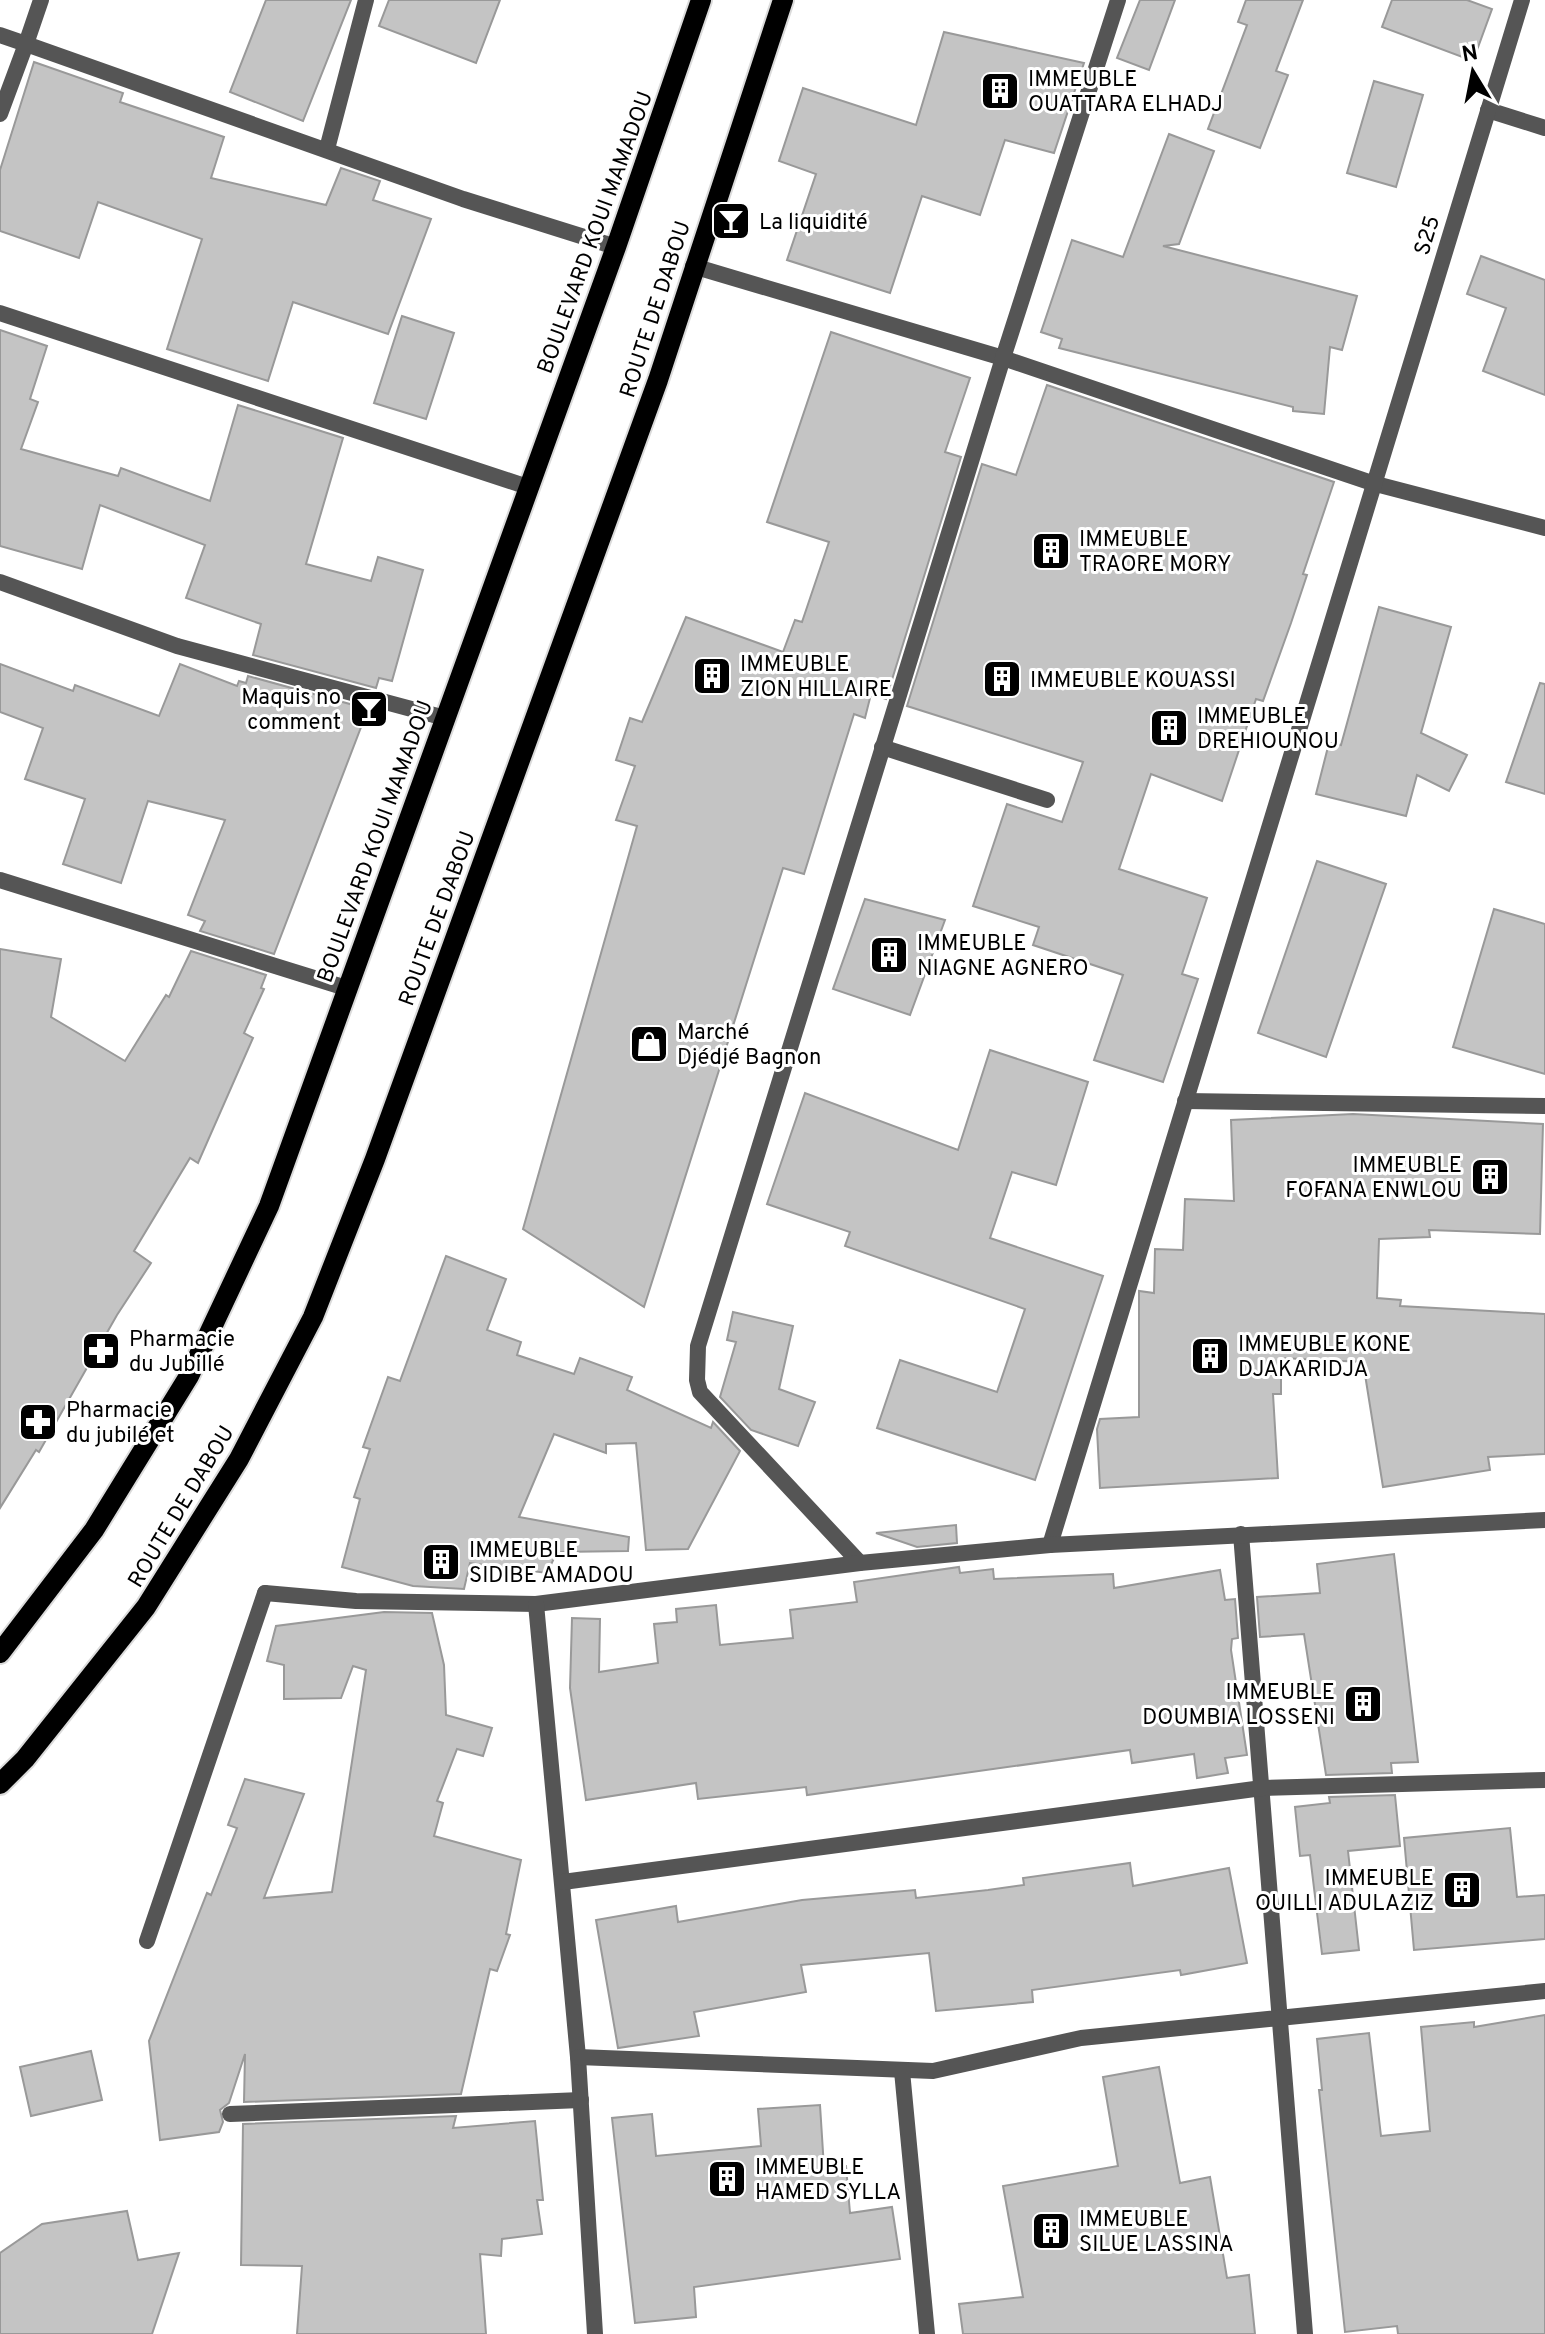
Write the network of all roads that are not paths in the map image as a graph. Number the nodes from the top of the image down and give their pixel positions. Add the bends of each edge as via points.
1 (41, 0) edge
2 (366, 0) edge
3 (701, 0) edge
4 (783, 0) edge
5 (1118, 0) edge
6 (1522, 0) edge
7 (0, 35) edge
8 (26, 44) junction
9 (1488, 110) junction
10 (0, 114) edge
11 (1545, 128) edge
12 (327, 149) junction
13 (616, 247) junction
14 (693, 266) junction
15 (0, 313) edge
16 (1003, 358) junction
17 (1372, 483) junction
18 (528, 487) junction
19 (1545, 528) edge
20 (0, 582) edge
21 (445, 718) junction
22 (882, 747) junction
23 (1047, 800) dead end
24 (0, 880) edge
25 (346, 988) junction
26 (1185, 1101) junction
27 (1545, 1106) edge
28 (1545, 1520) edge
29 (1241, 1534) junction
30 (1050, 1545) junction
31 (860, 1563) junction
32 (536, 1604) junction
33 (0, 1653) edge
34 (1545, 1780) edge
35 (0, 1784) edge
36 (1262, 1788) junction
37 (563, 1882) junction
38 (147, 1941) dead end
39 (1545, 1991) edge
40 (1281, 2018) junction
41 (578, 2057) junction
42 (902, 2071) junction
43 (581, 2100) junction
44 (230, 2114) dead end
45 (595, 2334) edge
46 (927, 2334) edge
47 (1305, 2334) edge

1 - 8 street
2 - 12 street
3 - 13 main road, BOULEVARD KOUI MAMADOU
4 - 14 main road, ROUTE DE DABOU
5 - 16 street
6 - 9 street, S25
7 - 8 street
8 - 10 street
8 - 12 street
9 - 11 street
9 - 17 street, S25
12 - 13 street
13 - 18 main road, BOULEVARD KOUI MAMADOU
14 - 16 street
14 - 35 main road, ROUTE DE DABOU via 658,380 313,1317 239,1459 146,1607
15 - 18 street
16 - 17 street
16 - 22 street
17 - 19 street
17 - 26 street, S25
18 - 21 main road, BOULEVARD KOUI MAMADOU
20 - 21 street via 177,646
21 - 25 main road, BOULEVARD KOUI MAMADOU
22 - 23 street
22 - 31 street via 698,1346 697,1380 700,1392
24 - 25 street
25 - 33 main road, BOULEVARD KOUI MAMADOU via 269,1206 189,1376 94,1530
26 - 27 street
26 - 30 street, S25
28 - 29 street
29 - 30 street
29 - 36 street
30 - 31 street
31 - 32 street
32 - 37 street
32 - 38 street via 356,1601 265,1593
34 - 36 street
36 - 37 street
36 - 40 street
37 - 41 street
39 - 40 street
40 - 42 street via 1081,2038 950,2068
40 - 47 street
41 - 42 street
41 - 43 street
42 - 46 street
43 - 44 street
43 - 45 street

